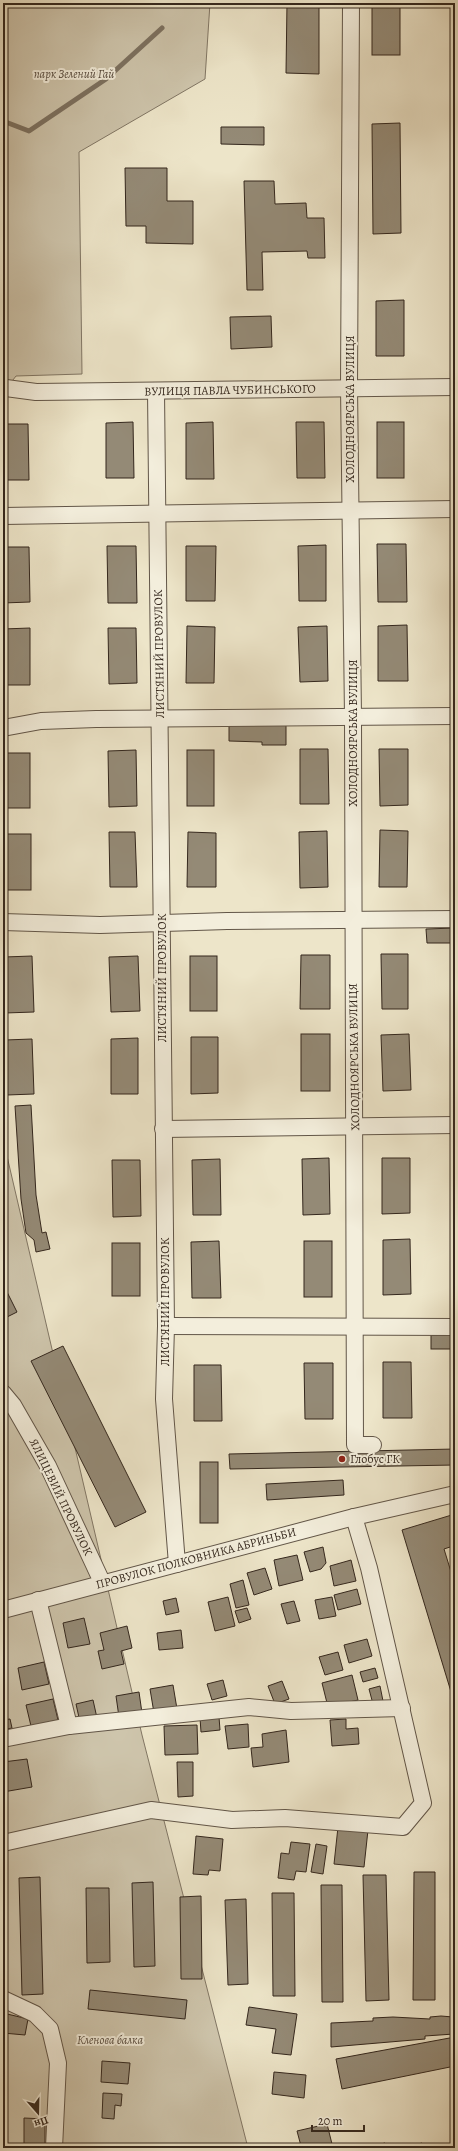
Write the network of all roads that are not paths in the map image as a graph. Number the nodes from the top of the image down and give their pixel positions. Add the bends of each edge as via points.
1 (351, 3) edge
2 (6, 388) dead end
3 (349, 388) junction
4 (455, 388) edge
5 (156, 391) junction
6 (455, 509) edge
7 (350, 510) junction
8 (158, 513) junction
9 (3, 516) edge
10 (353, 716) junction
11 (455, 716) edge
12 (160, 718) junction
13 (3, 728) edge
14 (455, 919) edge
15 (353, 921) junction
16 (3, 922) edge
17 (162, 924) junction
18 (455, 1125) edge
19 (355, 1127) junction
20 (163, 1129) junction
21 (166, 1326) junction
22 (356, 1326) junction
23 (455, 1326) edge
24 (3, 1393) edge
25 (372, 1446) dead end
26 (455, 1494) edge
27 (354, 1517) junction
28 (176, 1564) junction
29 (102, 1582) junction
30 (38, 1600) junction
31 (3, 1610) edge
32 (402, 1708) junction
33 (69, 1726) junction
34 (3, 1739) edge
35 (3, 1843) edge
36 (3, 1999) edge
37 (54, 2148) edge

1 - 3 street, ХОЛОДНОЯРСЬКА ВУЛИЦЯ
2 - 5 street, ВУЛИЦЯ ПАВЛА ЧУБИНСЬКОГО via 36,392
3 - 4 street, ВУЛИЦЯ ПАВЛА ЧУБИНСЬКОГО
3 - 5 street, ВУЛИЦЯ ПАВЛА ЧУБИНСЬКОГО
3 - 7 street, ХОЛОДНОЯРСЬКА ВУЛИЦЯ
5 - 8 street, ЛИСТЯНИЙ ПРОВУЛОК
6 - 7 street
7 - 8 street
7 - 10 street, ХОЛОДНОЯРСЬКА ВУЛИЦЯ
8 - 9 street
8 - 12 street, ЛИСТЯНИЙ ПРОВУЛОК
10 - 11 street
10 - 12 street
10 - 15 street, ХОЛОДНОЯРСЬКА ВУЛИЦЯ
12 - 13 street via 41,721
12 - 17 street, ЛИСТЯНИЙ ПРОВУЛОК
14 - 15 street
15 - 17 street
15 - 19 street, ХОЛОДНОЯРСЬКА ВУЛИЦЯ
16 - 17 street
17 - 20 street, ЛИСТЯНИЙ ПРОВУЛОК
18 - 19 street
19 - 20 street
19 - 22 street, ХОЛОДНОЯРСЬКА ВУЛИЦЯ
20 - 21 street, ЛИСТЯНИЙ ПРОВУЛОК
21 - 22 street
21 - 28 street, ЛИСТЯНИЙ ПРОВУЛОК via 164,1399
22 - 23 street
22 - 25 street, ХОЛОДНОЯРСЬКА ВУЛИЦЯ via 355,1445
24 - 29 street, ЯЛИЦЕВИЙ ПРОВУЛОК via 13,1405 48,1466
26 - 27 street, ПРОВУЛОК ПОЛКОВНИКА АБРИНЬБИ
27 - 28 street, ПРОВУЛОК ПОЛКОВНИКА АБРИНЬБИ
27 - 32 street via 369,1568
28 - 29 street, ПРОВУЛОК ПОЛКОВНИКА АБРИНЬБИ
29 - 30 street, ПРОВУЛОК ПОЛКОВНИКА АБРИНЬБИ
30 - 31 street, ПРОВУЛОК ПОЛКОВНИКА АБРИНЬБИ
30 - 33 street
32 - 33 street via 291,1711 249,1707
32 - 35 street via 423,1803 403,1827 285,1818 232,1820 152,1810
33 - 34 street
36 - 37 street via 35,2014 50,2029 58,2063

